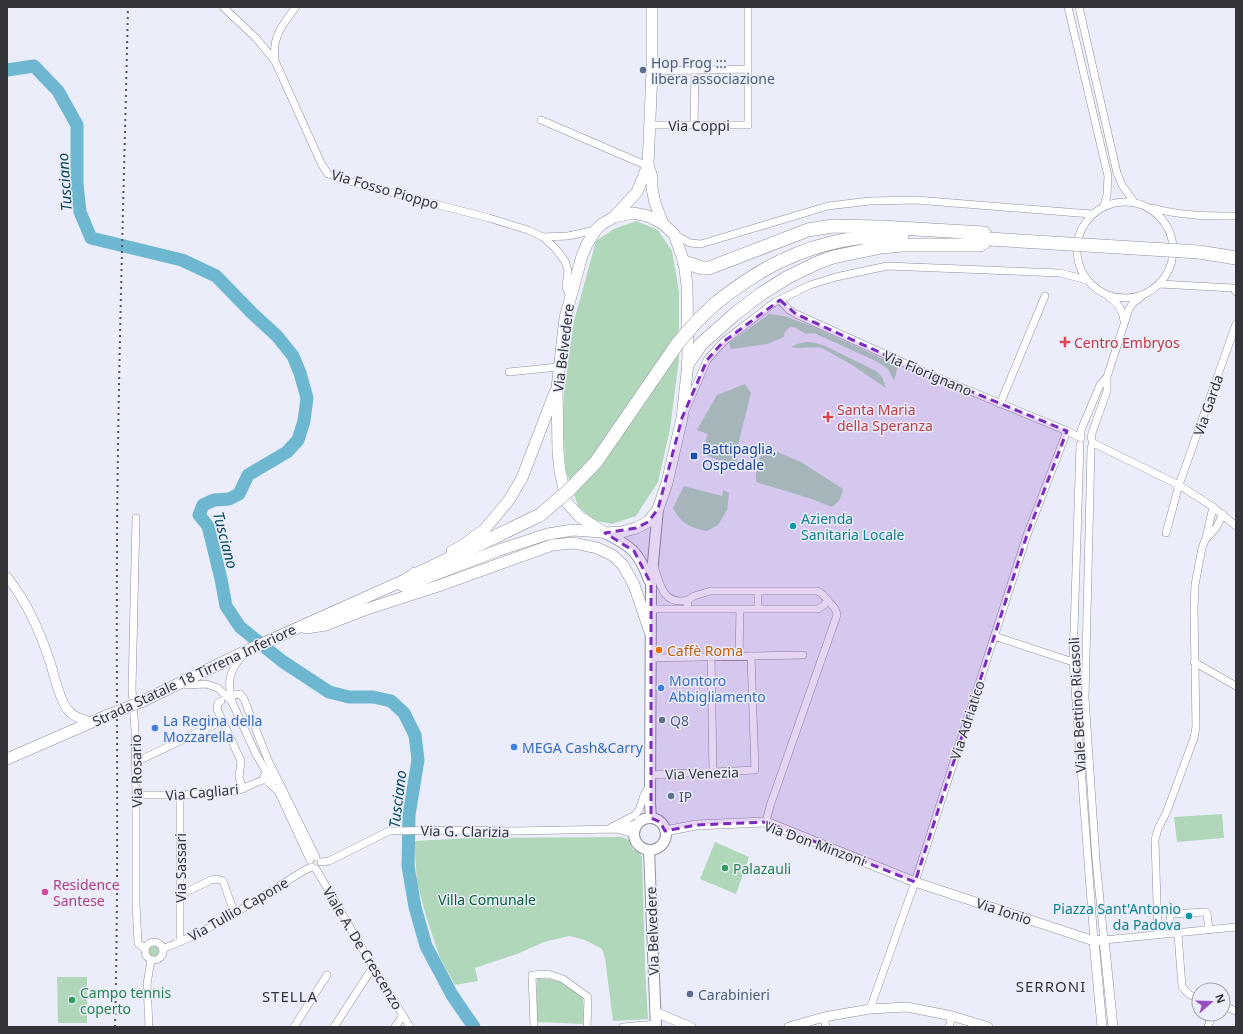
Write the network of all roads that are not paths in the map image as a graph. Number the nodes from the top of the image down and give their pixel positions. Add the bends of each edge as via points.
1 (222, 7) edge
2 (296, 7) edge
3 (652, 7) edge
4 (748, 7) edge
5 (1068, 7) edge
6 (1079, 7) edge
7 (256, 38) junction
8 (275, 42) junction
9 (275, 61) junction
10 (748, 69) junction
11 (652, 70) junction
12 (695, 70) junction
13 (541, 120) dead end
14 (650, 125) junction
15 (694, 126) junction
16 (648, 165) junction
17 (1134, 202) junction
18 (1104, 206) junction
19 (1147, 206) junction
20 (1091, 214) junction
21 (1236, 216) edge
22 (614, 217) junction
23 (663, 224) junction
24 (596, 230) junction
25 (674, 234) junction
26 (543, 237) junction
27 (989, 239) junction
28 (1199, 252) junction
29 (1236, 252) edge
30 (1236, 258) edge
31 (684, 262) junction
32 (1087, 280) junction
33 (1160, 284) junction
34 (1235, 290) edge
35 (1104, 294) junction
36 (1144, 294) junction
37 (1045, 296) dead end
38 (570, 297) junction
39 (778, 301) junction
40 (1236, 324) edge
41 (1124, 327) junction
42 (688, 363) junction
43 (558, 367) junction
44 (509, 372) dead end
45 (1107, 377) junction
46 (557, 388) junction
47 (1000, 404) junction
48 (682, 418) junction
49 (1067, 431) junction
50 (1081, 442) junction
51 (1092, 443) junction
52 (1179, 485) junction
53 (1213, 506) junction
54 (658, 509) junction
55 (1222, 513) junction
56 (136, 518) dead end
57 (1210, 521) junction
58 (1234, 524) edge
59 (1216, 528) junction
60 (605, 533) junction
61 (1166, 533) dead end
62 (1206, 538) junction
63 (653, 561) junction
64 (7, 577) edge
65 (409, 578) junction
66 (650, 584) junction
67 (381, 590) junction
68 (758, 591) junction
69 (688, 600) junction
70 (828, 600) junction
71 (651, 609) junction
72 (687, 609) junction
73 (740, 609) junction
74 (758, 609) junction
75 (290, 631) junction
76 (650, 632) junction
77 (994, 636) junction
78 (250, 649) junction
79 (803, 655) dead end
80 (739, 656) junction
81 (752, 656) junction
82 (711, 657) junction
83 (650, 658) junction
84 (1073, 662) junction
85 (1194, 662) junction
86 (181, 683) junction
87 (1236, 686) edge
88 (233, 699) junction
89 (221, 701) dead end
90 (91, 722) junction
91 (222, 722) junction
92 (255, 752) junction
93 (7, 759) edge
94 (136, 762) junction
95 (713, 772) junction
96 (265, 779) junction
97 (650, 780) junction
98 (279, 782) junction
99 (243, 789) junction
100 (136, 795) junction
101 (180, 795) junction
102 (651, 818) junction
103 (766, 822) junction
104 (638, 823) junction
105 (607, 829) junction
106 (616, 829) junction
107 (665, 831) junction
108 (634, 834) junction
109 (649, 850) junction
110 (315, 863) junction
111 (915, 882) junction
112 (180, 895) junction
113 (234, 912) junction
114 (1236, 927) edge
115 (1209, 930) junction
116 (1158, 934) junction
117 (1174, 934) junction
118 (1104, 940) junction
119 (1094, 941) junction
120 (180, 942) junction
121 (145, 949) junction
122 (162, 949) junction
123 (151, 960) junction
124 (373, 967) junction
125 (327, 975) dead end
126 (1191, 995) edge
127 (870, 1009) junction
128 (655, 1012) junction
129 (403, 1014) junction
130 (952, 1016) junction
131 (824, 1017) junction
132 (656, 1026) edge
133 (149, 1027) edge
134 (294, 1027) edge
135 (334, 1027) edge
136 (394, 1027) edge
137 (410, 1027) edge
138 (534, 1027) edge
139 (587, 1027) edge
140 (623, 1027) edge
141 (691, 1027) edge
142 (789, 1027) edge
143 (826, 1027) edge
144 (948, 1027) edge
145 (985, 1027) edge
146 (1102, 1027) edge
147 (1113, 1027) edge

1 - 7 street, Via Fosso Pioppo
2 - 8 street via 278,32
3 - 11 main road
4 - 10 street
5 - 18 street via 1108,176
6 - 17 street via 1117,173
7 - 8 street
7 - 9 street, Via Fosso Pioppo
8 - 9 street
9 - 26 street, Via Fosso Pioppo via 328,174 488,218
10 - 12 street
10 - 15 street, Via Coppi via 748,125
11 - 12 street
11 - 14 main road
12 - 15 street
13 - 16 street
14 - 15 street, Via Coppi
14 - 16 main road
16 - 22 main road via 636,192
16 - 23 main road via 655,203
17 - 18 street via 1118,201
17 - 19 street
18 - 20 street
19 - 21 street via 1206,216
19 - 33 street via 1167,225 1173,246 1170,268
20 - 25 street via 916,200 870,201 828,206 702,244 690,243
20 - 32 street via 1077,238 1076,249 1080,270
22 - 23 main road, Via Belvedere via 641,214
22 - 24 main road, Via Belvedere
23 - 25 main road, Via Belvedere
24 - 26 street via 568,236
24 - 38 main road, Via Belvedere via 582,256
25 - 31 main road, Via Belvedere
26 - 38 street via 565,261 568,271 566,287
27 - 28 highway, bridge
27 - 31 highway via 984,233 833,226 808,230 709,268
27 - 42 highway via 980,245 881,247 833,257 818,263 775,284 755,298 701,344
27 - 65 highway, bridge via 903,235 851,239 823,245 789,257 758,273 716,303 678,343 596,462 569,490 540,515
28 - 29 highway
28 - 30 highway
31 - 42 main road, Via Belvedere via 687,285
32 - 35 street
32 - 39 street via 1060,273 887,266 810,285
33 - 34 street
33 - 36 street
35 - 36 street via 1126,298
35 - 41 street via 1122,310
36 - 41 street via 1129,309
37 - 47 street
38 - 43 main road, Via Belvedere
39 - 47 street, Via Fiorignano via 796,314
39 - 48 street via 722,342 707,360
40 - 52 street, Via Garda
41 - 45 street
42 - 48 main road, Via Belvedere
43 - 44 street
43 - 46 main road, Via Belvedere
45 - 50 street, Viale Bettino Ricasoli via 1100,385 1080,430
45 - 51 street, Viale Bettino Ricasoli via 1107,391 1092,430
46 - 60 main road, Via Belvedere via 558,452 567,503 580,517
46 - 65 main road, Strada Statale 18 Tirrena Inferiore via 522,478 509,500 485,529
47 - 49 street, Via Fiorignano
48 - 54 main road, Via Belvedere
49 - 50 street, Via Fiorignano
49 - 77 street, Via Adriatico via 1027,535
50 - 51 street via 1087,436
50 - 51 street, Via Fiorignano via 1085,449
50 - 84 street, Viale Bettino Ricasoli
51 - 52 street
51 - 118 street, Viale Bettino Ricasoli via 1085,698
52 - 53 street
52 - 61 street, Via Garda
53 - 55 street
53 - 57 street
54 - 60 main road, Via Belvedere via 648,522 636,528
54 - 63 main road, Via Belvedere
55 - 57 street
55 - 58 street
55 - 59 street
56 - 94 street, Via Rosario via 132,689
57 - 62 street
58 - 59 street
59 - 62 street
60 - 66 main road, Via Belvedere via 621,541 634,552 643,563
60 - 67 main road, Strada Statale 18 Tirrena Inferiore via 573,530 548,534 410,584
62 - 85 street via 1196,585
63 - 66 main road, Via Belvedere
63 - 69 street via 665,594 671,599
64 - 90 street via 35,621 67,708 72,714
65 - 67 main road, Strada Statale 18 Tirrena Inferiore
66 - 71 main road, Via Belvedere
67 - 75 main road, Strada Statale 18 Tirrena Inferiore
68 - 69 street via 711,591
68 - 70 street via 817,591 822,592
68 - 74 street
69 - 72 street
70 - 74 street via 818,609
70 - 103 street via 837,615
71 - 72 street
71 - 76 main road, Via Belvedere
72 - 73 street
73 - 74 street
73 - 80 street
75 - 76 main road via 326,625 552,545 574,543 597,548 612,555 623,565 634,585
75 - 78 main road, Strada Statale 18 Tirrena Inferiore
76 - 83 main road, Via Belvedere
77 - 84 street
77 - 111 street, Via Adriatico
78 - 86 main road, Strada Statale 18 Tirrena Inferiore
78 - 88 street via 235,663 230,676 229,687
79 - 81 street
80 - 81 street
80 - 82 street
81 - 95 street, Via Venezia via 755,770
82 - 83 street
82 - 95 street
83 - 97 main road, Via Belvedere
84 - 119 street, Viale Bettino Ricasoli
85 - 87 street
85 - 116 street via 1195,732 1155,840
86 - 88 street, Viale A. De Crescenzo via 206,684 218,688
86 - 90 main road, Strada Statale 18 Tirrena Inferiore, bridge
88 - 92 street, Viale A. De Crescenzo
88 - 98 street, Viale A. De Crescenzo via 240,694 244,699
89 - 91 street via 217,709
90 - 93 main road, Strada Statale 18 Tirrena Inferiore
91 - 94 street
91 - 99 street via 241,761 239,777
92 - 96 street, Viale A. De Crescenzo
92 - 98 street, Viale A. De Crescenzo via 268,775
94 - 100 street, Via Rosario
95 - 97 street, Via Venezia
96 - 99 street, Via Cagliari
96 - 110 street, Viale A. De Crescenzo via 279,793
97 - 102 main road, Via Belvedere
97 - 105 street via 635,815
98 - 110 street, Viale A. De Crescenzo
99 - 101 street, Via Cagliari
100 - 101 street, Via Cagliari
100 - 121 street, Via Rosario via 138,943
101 - 112 street, Via Sassari
102 - 104 main road
102 - 107 main road via 660,822
103 - 107 street, Via Don Minzoni via 696,825
103 - 111 street, Via Don Minzoni
104 - 106 street, Via G. Clarizia
104 - 108 main road
105 - 106 street, Via G. Clarizia
105 - 110 street, Via G. Clarizia via 389,830 329,861
106 - 108 street, Via G. Clarizia
107 - 109 main road via 662,844
108 - 109 main road via 639,846
109 - 128 main road, Via Belvedere
110 - 113 street, Via Tullio Capone
110 - 124 street, Viale A. De Crescenzo
111 - 119 street, Via Ionio
111 - 127 street, Via Adriatico
112 - 113 street via 217,879 223,881
112 - 120 street, Via Sassari
113 - 120 street, Via Tullio Capone
114 - 115 street, Via Ionio
115 - 117 street, Via Ionio
115 - 117 street via 1205,912 1172,914 1170,916
116 - 117 street, Via Ionio
116 - 118 street, Via Ionio
117 - 126 street via 1182,987
118 - 119 street, Via Ionio
118 - 147 street
119 - 146 street
120 - 122 street, Via Tullio Capone
121 - 122 street via 153,942
121 - 123 street via 146,956
122 - 123 street via 160,958
123 - 133 street via 147,984
124 - 129 street, Viale A. De Crescenzo
124 - 135 street
125 - 134 street
127 - 130 street via 907,1007
127 - 131 street
128 - 132 main road, Via Belvedere
128 - 141 street
129 - 136 street
129 - 137 street, Viale A. De Crescenzo
130 - 144 street
130 - 145 street
131 - 142 street
131 - 143 street
132 - 140 street
138 - 139 street via 532,975 548,974 563,979 588,997

